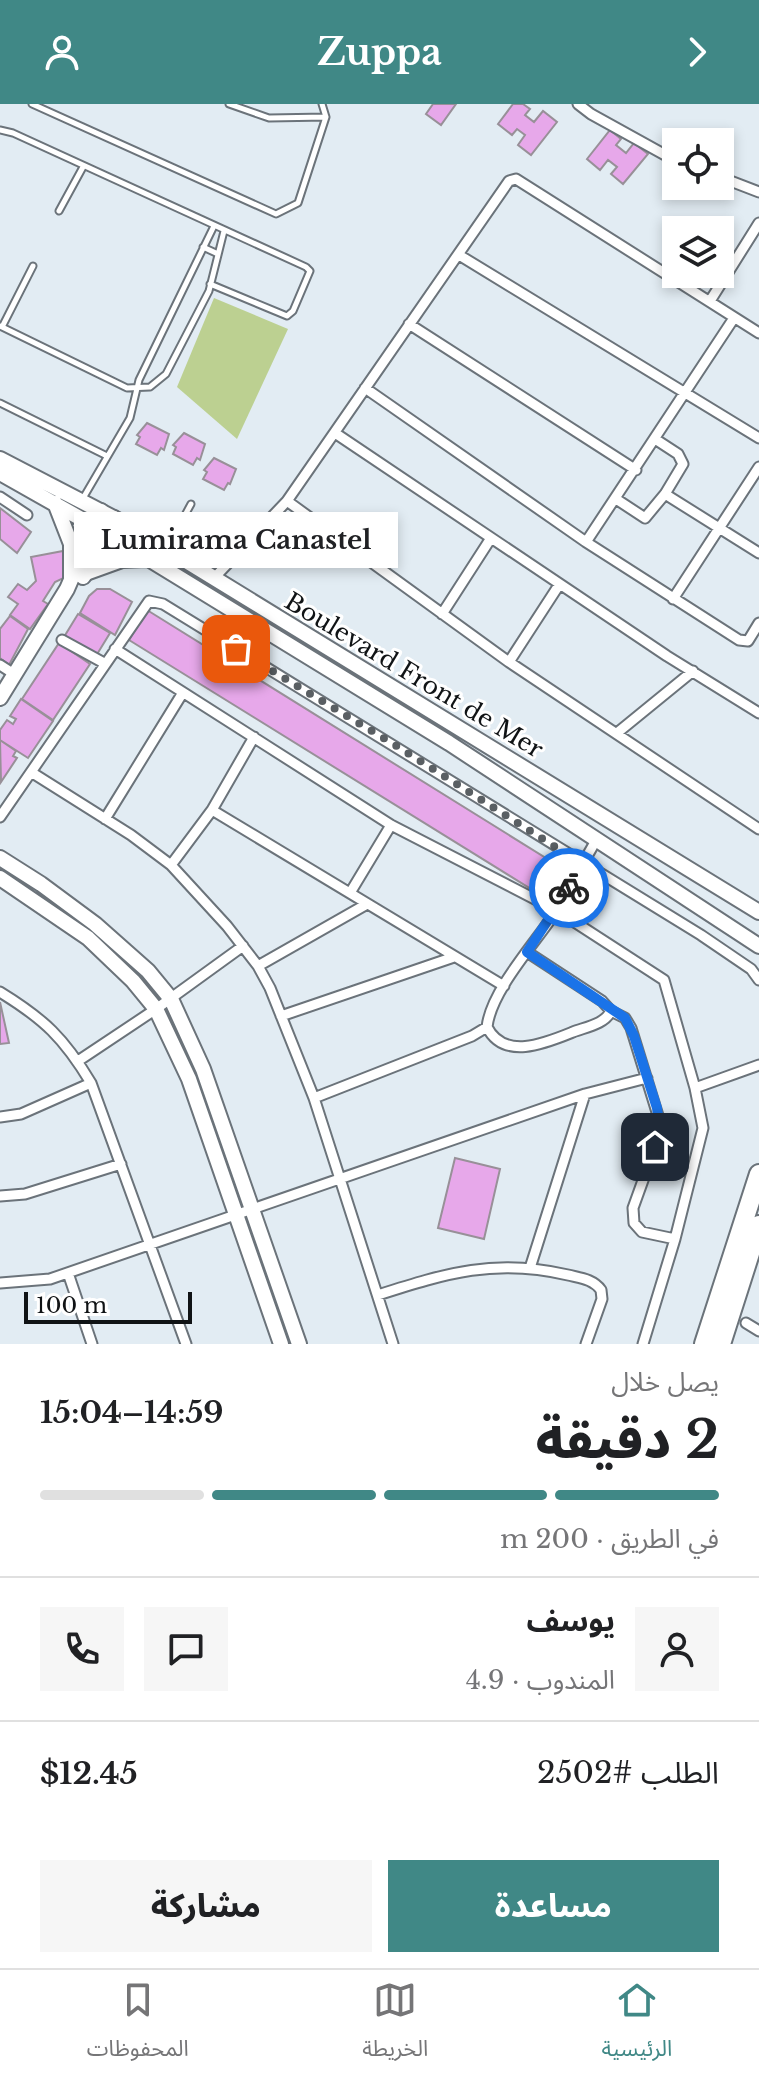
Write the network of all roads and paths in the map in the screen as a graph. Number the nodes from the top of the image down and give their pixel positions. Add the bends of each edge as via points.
1 (32, 104) edge
2 (229, 104) edge
3 (322, 104) edge
4 (578, 104) edge
5 (326, 117) junction
6 (0, 130) edge
7 (662, 153) edge
8 (83, 167) junction
9 (734, 182) edge
10 (759, 192) edge
11 (59, 211) dead end
12 (759, 223) edge
13 (214, 226) junction
14 (224, 231) junction
15 (203, 247) junction
16 (218, 254) junction
17 (459, 255) junction
18 (33, 266) dead end
19 (210, 284) junction
20 (710, 301) junction
21 (734, 318) junction
22 (409, 324) junction
23 (1, 326) edge
24 (759, 333) edge
25 (365, 388) junction
26 (136, 389) junction
27 (687, 393) junction
28 (0, 403) edge
29 (335, 433) junction
30 (759, 438) edge
31 (655, 439) junction
32 (107, 456) junction
33 (0, 459) edge
34 (759, 467) edge
35 (636, 470) junction
36 (4, 475) edge
37 (0, 494) edge
38 (665, 494) junction
39 (616, 499) junction
40 (287, 501) junction
41 (55, 503) junction
42 (191, 504) dead end
43 (77, 507) junction
44 (107, 514) junction
45 (27, 515) dead end
46 (719, 528) junction
47 (101, 530) junction
48 (491, 538) junction
49 (586, 542) junction
50 (759, 553) edge
51 (148, 559) junction
52 (227, 564) junction
53 (86, 573) junction
54 (214, 578) junction
55 (69, 584) junction
56 (559, 585) junction
57 (673, 599) junction
58 (442, 614) junction
59 (246, 619) junction
60 (759, 623) edge
61 (62, 640) dead end
62 (115, 649) junction
63 (236, 649) junction
64 (509, 662) junction
65 (104, 663) junction
66 (0, 665) edge
67 (693, 671) junction
68 (14, 674) junction
69 (182, 694) junction
70 (0, 698) edge
71 (759, 713) edge
72 (617, 733) junction
73 (254, 737) junction
74 (31, 772) junction
75 (212, 810) junction
76 (0, 817) edge
77 (105, 819) junction
78 (391, 825) junction
79 (759, 829) edge
80 (597, 839) junction
81 (0, 858) edge
82 (582, 864) junction
83 (171, 865) junction
84 (0, 878) edge
85 (350, 893) junction
86 (367, 904) junction
87 (556, 910) junction
88 (759, 912) edge
89 (243, 946) junction
90 (759, 946) edge
91 (527, 952) junction
92 (454, 957) junction
93 (258, 966) junction
94 (759, 980) edge
95 (504, 986) junction
96 (0, 992) edge
97 (171, 999) junction
98 (156, 1009) junction
99 (611, 1011) junction
100 (281, 1016) junction
101 (487, 1027) junction
102 (78, 1061) junction
103 (759, 1065) edge
104 (647, 1078) junction
105 (91, 1083) junction
106 (695, 1088) junction
107 (585, 1094) junction
108 (314, 1098) junction
109 (0, 1117) edge
110 (121, 1164) junction
111 (759, 1174) edge
112 (340, 1178) junction
113 (0, 1196) edge
114 (252, 1209) junction
115 (236, 1214) junction
116 (759, 1225) edge
117 (675, 1239) junction
118 (149, 1244) junction
119 (530, 1268) junction
120 (68, 1273) junction
121 (0, 1283) edge
122 (378, 1295) junction
123 (746, 1323) dead end
124 (759, 1331) edge
125 (92, 1344) edge
126 (186, 1344) edge
127 (281, 1344) edge
128 (299, 1344) edge
129 (393, 1344) edge
130 (586, 1344) edge
131 (643, 1344) edge
132 (704, 1344) edge
133 (721, 1344) edge

1 - 5 lane via 276,214 298,203
2 - 5 lane via 269,118
3 - 5 lane
4 - 7 street
6 - 8 lane
8 - 11 lane
8 - 13 lane
9 - 10 street
12 - 20 street
13 - 14 lane
13 - 15 lane
14 - 16 lane
14 - 19 lane via 306,267 310,274 287,316
15 - 16 lane
15 - 26 lane
16 - 19 lane
17 - 20 street via 506,183 516,179
17 - 22 street
17 - 27 street
18 - 23 lane
19 - 26 lane via 166,374 150,387
20 - 21 street
21 - 24 street
21 - 27 street
22 - 25 street
22 - 35 street
23 - 26 lane
25 - 29 street
25 - 49 street
26 - 32 lane via 130,418
27 - 30 street
27 - 31 street
28 - 32 lane
29 - 40 street
29 - 48 street
31 - 35 street
31 - 38 street via 681,457 682,467
32 - 43 lane
33 - 43 main road, Boulevard Front de Mer
34 - 46 street
35 - 39 street
36 - 37 street
36 - 41 main road
37 - 45 street
38 - 39 street via 645,518
38 - 46 street
39 - 49 street
40 - 52 street
40 - 58 street
41 - 43 main road
41 - 55 main road via 71,544
42 - 52 lane via 178,534
43 - 44 main road, Boulevard Front de Mer
43 - 47 main road
44 - 47 main road
44 - 54 main road, Boulevard Front de Mer
46 - 50 street
46 - 57 street
47 - 51 main road
47 - 53 main road
47 - 55 main road
48 - 56 street
48 - 58 street
49 - 57 street
51 - 53 main road via 122,560
51 - 59 main road
52 - 54 street
53 - 55 main road
54 - 88 main road, Boulevard Front de Mer
55 - 68 main road
56 - 64 street
56 - 67 street
57 - 60 street via 744,642
58 - 64 street
59 - 63 street
59 - 80 main road
61 - 65 street
62 - 63 street via 149,601 163,604
62 - 65 street
62 - 69 street
63 - 82 street
64 - 72 street
65 - 74 street
66 - 68 street
67 - 71 street
67 - 72 street
68 - 70 main road
69 - 73 street
69 - 77 street
72 - 79 street
73 - 75 street
73 - 78 street
74 - 76 street
74 - 77 street
75 - 83 street
75 - 85 street
77 - 83 street
78 - 85 street
78 - 87 street
80 - 82 street
80 - 90 main road
81 - 97 main road via 95,924
82 - 87 street
82 - 94 street via 701,935
83 - 89 street
84 - 98 main road via 88,938
85 - 86 street
86 - 92 street
86 - 93 street
87 - 91 street
87 - 106 street via 664,980
89 - 93 street
89 - 97 street
91 - 95 street
91 - 99 street
92 - 95 street
92 - 100 street
93 - 100 street
95 - 101 street
96 - 102 street via 39,1017
97 - 98 street
97 - 114 main road via 203,1069
98 - 102 street
98 - 115 main road via 189,1079
99 - 101 street via 600,1022 532,1046 501,1044
99 - 104 street via 631,1028
100 - 108 street
101 - 108 street
102 - 105 street
103 - 106 street
104 - 107 street
104 - 117 street via 660,1130 633,1208 634,1223 642,1232
105 - 109 street via 21,1114
105 - 110 street
106 - 117 street via 701,1141
107 - 112 street
107 - 119 street
108 - 112 street
110 - 113 street via 25,1194
110 - 118 street
111 - 132 highway
112 - 114 street
112 - 122 street
114 - 115 street
114 - 128 main road
115 - 118 street
115 - 127 main road
116 - 133 highway
117 - 131 street
118 - 120 street
118 - 126 street
119 - 122 street via 468,1269
119 - 130 street via 599,1286 602,1299
120 - 121 street
120 - 125 street
122 - 129 street
123 - 124 street

